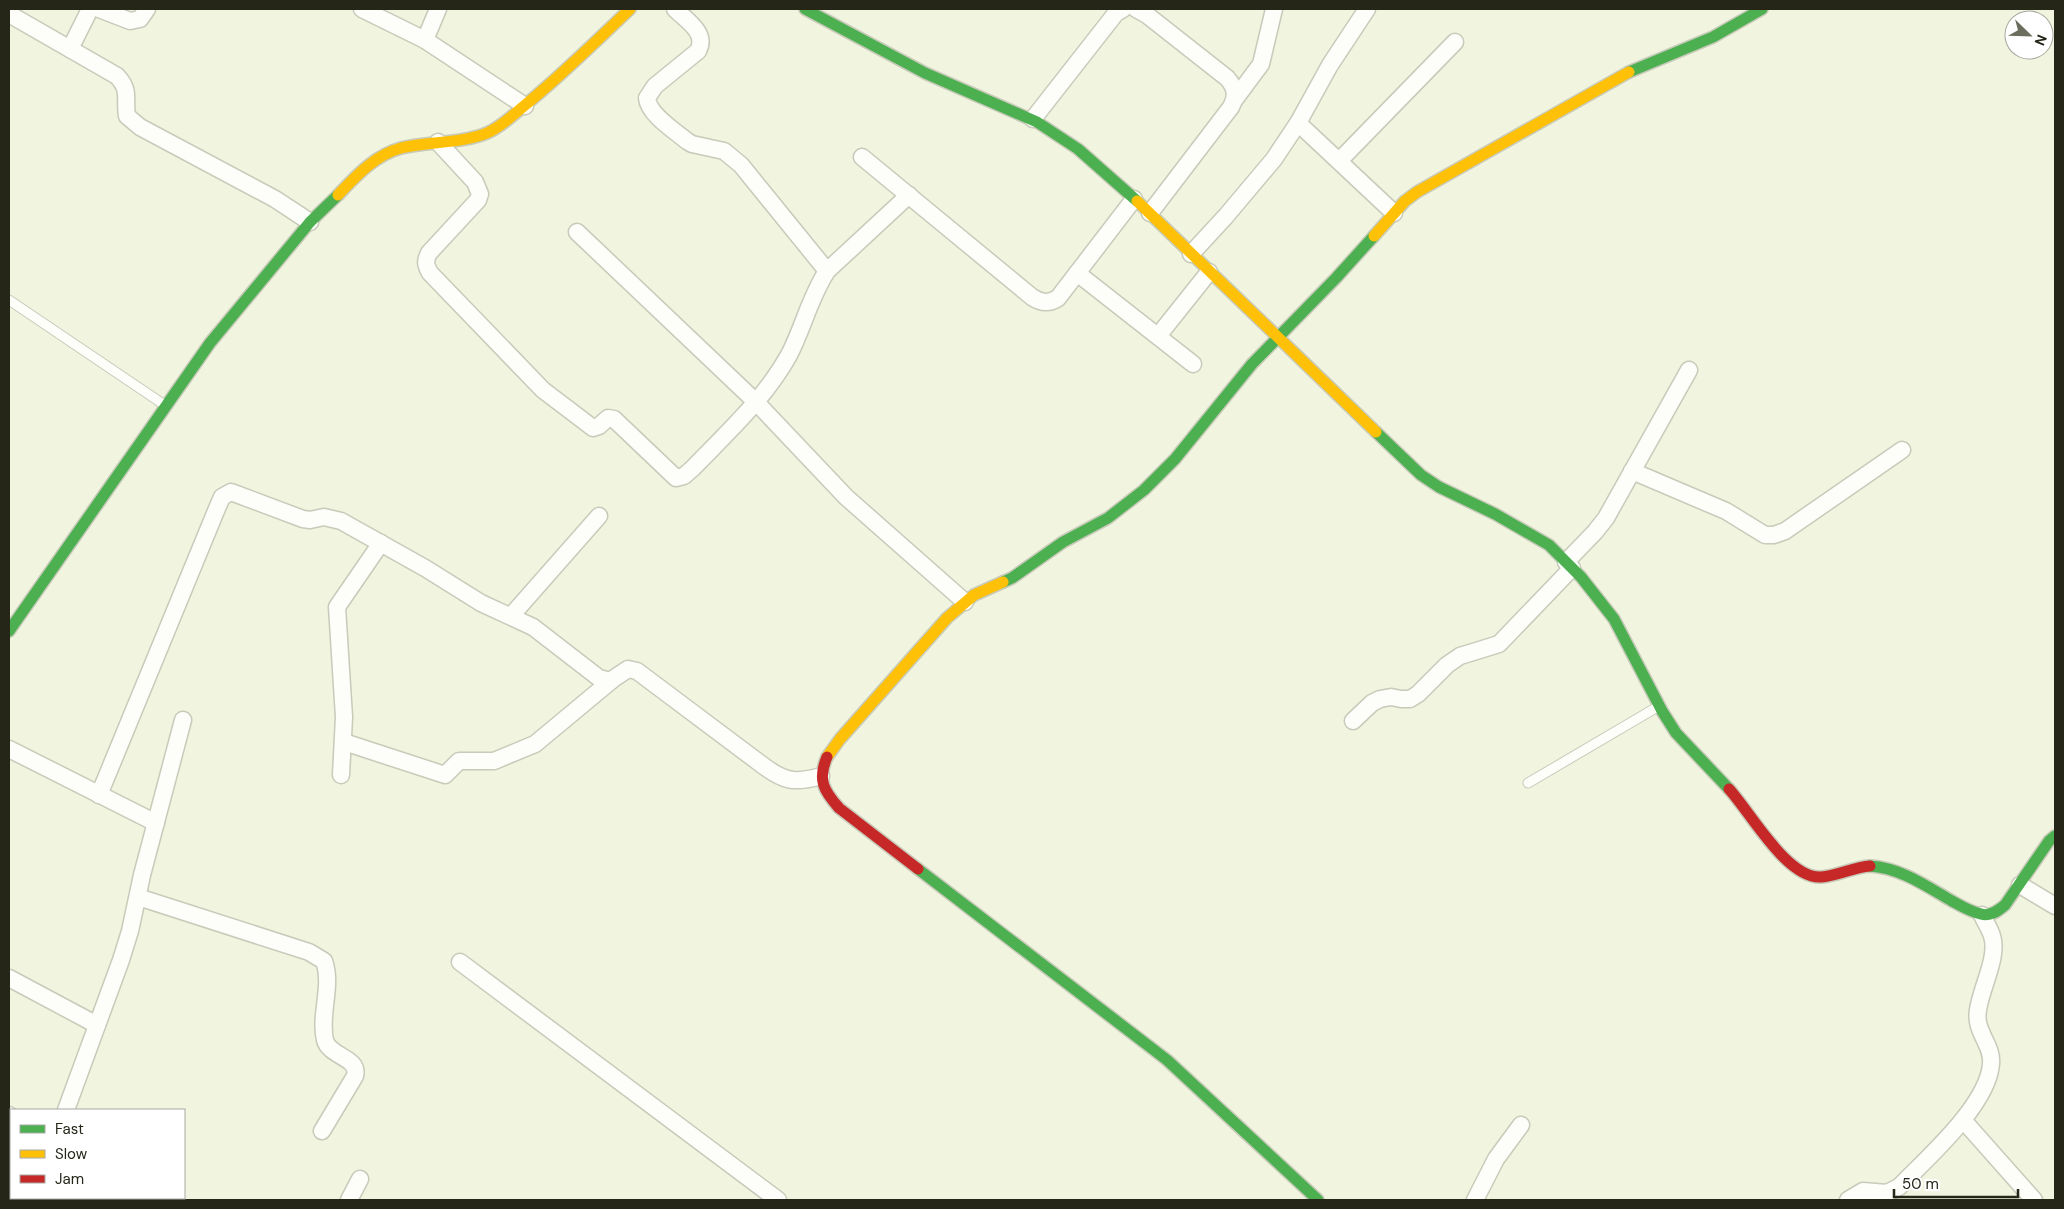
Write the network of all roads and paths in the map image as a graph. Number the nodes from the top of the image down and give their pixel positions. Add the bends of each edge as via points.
1 (90, 9) edge
2 (99, 9) edge
3 (147, 9) edge
4 (362, 9) edge
5 (438, 9) edge
6 (630, 9) edge
7 (674, 9) edge
8 (805, 9) edge
9 (1122, 9) edge
10 (1136, 9) edge
11 (1274, 9) edge
12 (1367, 9) edge
13 (1759, 10) edge
14 (9, 14) edge
15 (425, 40) junction
16 (1454, 42) dead end
17 (70, 49) junction
18 (1235, 99) junction
19 (526, 106) junction
20 (1032, 119) junction
21 (1298, 123) junction
22 (438, 142) junction
23 (862, 157) dead end
24 (1339, 161) junction
25 (909, 195) junction
26 (1134, 198) junction
27 (1150, 213) junction
28 (1394, 213) junction
29 (310, 222) junction
30 (577, 232) dead end
31 (1191, 254) junction
32 (827, 271) junction
33 (1210, 272) junction
34 (1077, 273) junction
35 (9, 300) edge
36 (1158, 336) junction
37 (1278, 337) junction
38 (1193, 364) dead end
39 (1690, 370) dead end
40 (756, 402) junction
41 (166, 406) junction
42 (1902, 450) dead end
43 (1632, 472) junction
44 (599, 516) dead end
45 (381, 543) junction
46 (1569, 565) junction
47 (965, 602) junction
48 (511, 616) junction
49 (9, 631) edge
50 (612, 680) junction
51 (1659, 706) junction
52 (183, 720) dead end
53 (1353, 721) dead end
54 (344, 742) junction
55 (9, 749) edge
56 (341, 775) dead end
57 (821, 776) junction
58 (1528, 783) dead end
59 (99, 795) junction
60 (156, 823) junction
61 (2055, 836) edge
62 (2020, 885) junction
63 (138, 897) junction
64 (2055, 906) edge
65 (1982, 915) junction
66 (460, 962) dead end
67 (9, 978) edge
68 (97, 1025) junction
69 (66, 1109) edge
70 (1963, 1120) junction
71 (1521, 1125) dead end
72 (322, 1131) dead end
73 (360, 1179) dead end
74 (349, 1200) edge
75 (778, 1200) edge
76 (1318, 1200) edge
77 (1475, 1200) edge
78 (1848, 1200) edge
79 (2034, 1200) edge

1 - 17 street
2 - 3 street via 136,21
4 - 15 street
5 - 15 street
6 - 19 street
7 - 32 street via 697,31 701,45 655,86 647,104 687,141 724,151 741,165
8 - 20 street via 943,81
9 - 20 street
10 - 18 street via 1227,78 1233,84
11 - 18 street via 1261,64
12 - 21 street via 1330,65
13 - 28 street via 1714,37 1634,69 1417,192
14 - 17 street
15 - 19 street
16 - 24 street
17 - 29 street via 124,83 127,116 140,127 275,199
18 - 27 street
19 - 22 street via 487,133
20 - 26 street via 1069,141
21 - 24 street
21 - 31 street via 1274,158
22 - 29 street via 401,148 366,166
22 - 40 street via 475,182 480,194 429,253 426,265 543,390 589,426 596,428 608,418 614,419 676,478 689,472
23 - 25 street
24 - 28 street
25 - 32 street
25 - 34 street via 1038,301 1052,302 1058,298
26 - 27 street
26 - 34 street
27 - 31 street
28 - 37 street
29 - 41 street via 210,343
30 - 40 street
31 - 33 street
32 - 40 street via 789,355
33 - 36 street
33 - 37 street
34 - 36 street
35 - 41 lane
36 - 38 street
37 - 46 street via 1421,475 1549,545
37 - 47 street via 1252,364 1176,459 1144,490 1108,518 1063,542 1012,578
39 - 43 street
40 - 47 street via 846,497
41 - 49 street
42 - 43 street via 1785,531 1774,535 1765,535 1726,511
43 - 46 street via 1606,518
44 - 48 street
45 - 48 street
45 - 54 street via 337,607
45 - 59 street via 341,521 324,517 303,519 244,496 226,493 186,581
46 - 51 street via 1614,619
46 - 53 street via 1499,644 1460,656 1410,699 1380,699
47 - 57 street via 947,618 840,739 824,760
48 - 50 street via 533,627 599,678
50 - 54 street via 535,744 494,761 459,761 444,776
50 - 57 street via 628,669 637,670 775,774 797,781
51 - 58 lane
51 - 65 street via 1676,733 1735,796 1787,862 1801,872 1820,877 1868,866 1885,867 1913,878
52 - 60 street
54 - 56 street
55 - 59 street
57 - 76 street via 825,792 839,808 1166,1060
59 - 60 street
60 - 63 street
61 - 62 street via 2049,840
62 - 64 street
62 - 65 street via 1996,913
63 - 68 street via 121,960
63 - 72 street via 309,952 324,962 324,1040 356,1070
65 - 70 street via 1992,937 1993,949 1977,1010 1977,1023 1992,1062 1977,1102
66 - 75 street
67 - 68 street
68 - 69 street
70 - 78 street via 1899,1187 1887,1193 1863,1192
70 - 79 street
71 - 77 street via 1496,1159
73 - 74 street

